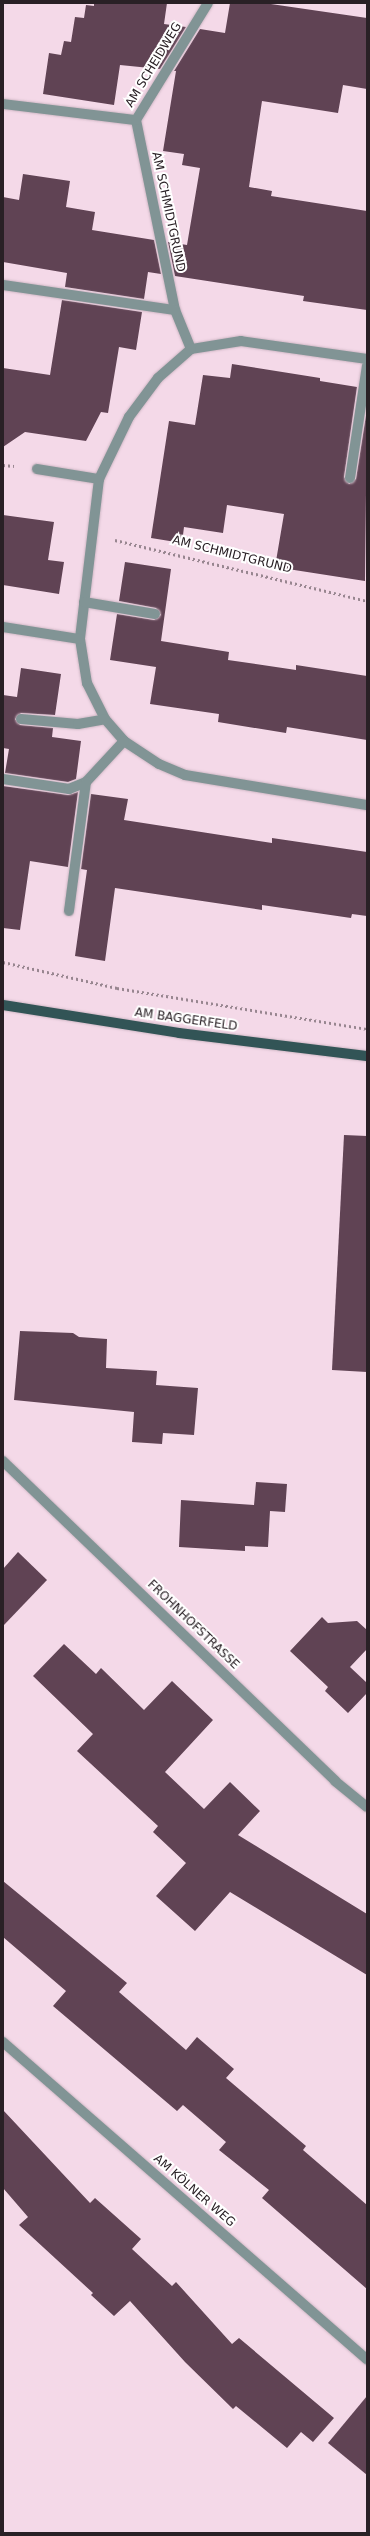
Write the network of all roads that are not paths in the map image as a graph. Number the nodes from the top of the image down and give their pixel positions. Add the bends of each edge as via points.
1 (208, 3) edge
2 (3, 104) edge
3 (136, 120) junction
4 (3, 285) edge
5 (175, 310) junction
6 (191, 349) junction
7 (367, 359) edge
8 (367, 366) edge
9 (37, 469) dead end
10 (350, 478) dead end
11 (99, 479) junction
12 (84, 602) junction
13 (154, 614) dead end
14 (3, 627) edge
15 (80, 639) junction
16 (21, 719) dead end
17 (105, 719) junction
18 (124, 741) junction
19 (3, 779) edge
20 (86, 782) junction
21 (367, 805) edge
22 (69, 911) dead end
23 (3, 1005) edge
24 (367, 1056) edge
25 (3, 1461) edge
26 (367, 1807) edge
27 (3, 2042) edge
28 (367, 2360) edge

1 - 3 street, AM SCHEIDWEG
2 - 3 street
3 - 5 street, AM SCHMIDTGRUND
4 - 5 street
5 - 6 street, AM SCHMIDTGRUND
6 - 7 street via 241,341
6 - 11 street via 158,378 129,417
8 - 10 street
9 - 11 street
11 - 12 street
12 - 13 street
12 - 15 street
14 - 15 street
15 - 17 street via 87,683
16 - 17 street via 78,724
17 - 18 street
18 - 20 street
18 - 21 street via 159,764 185,775
19 - 20 street via 69,789
20 - 22 street
23 - 24 main road, AM BAGGERFELD via 179,1033
25 - 26 street, FROHNHOFSTRASSE via 335,1781
27 - 28 street, AM KÖLNER WEG

